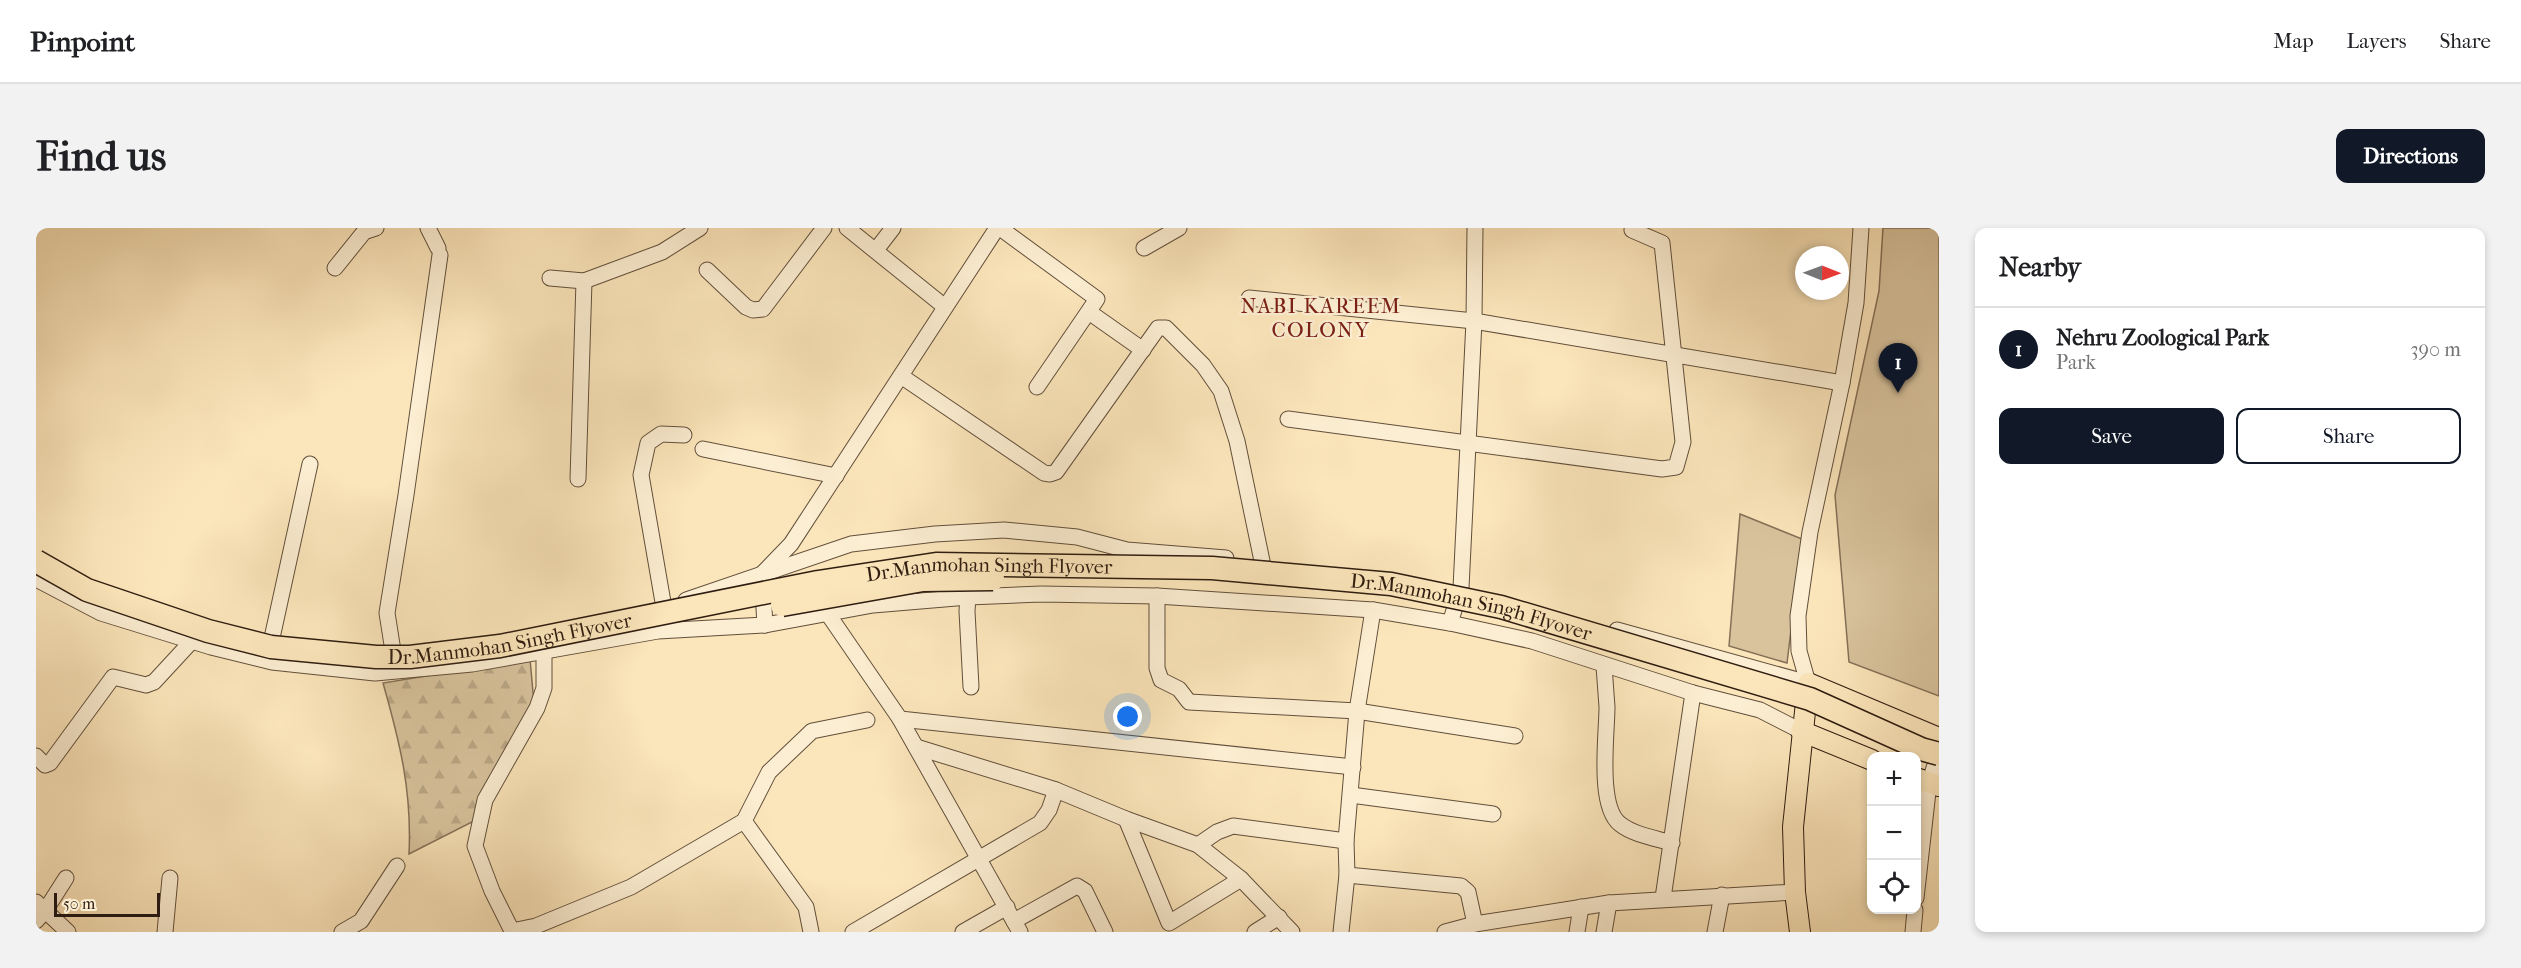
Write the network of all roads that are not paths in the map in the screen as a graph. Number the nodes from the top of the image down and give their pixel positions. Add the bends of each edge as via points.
1 (376, 228) edge
2 (428, 228) edge
3 (700, 228) edge
4 (824, 228) edge
5 (847, 228) edge
6 (893, 228) edge
7 (999, 228) edge
8 (1179, 228) edge
9 (1475, 228) edge
10 (1861, 228) edge
11 (1630, 229) edge
12 (1144, 248) dead end
13 (876, 250) junction
14 (335, 268) dead end
15 (707, 270) dead end
16 (550, 278) dead end
17 (584, 281) junction
18 (1249, 298) dead end
19 (945, 307) junction
20 (1089, 312) junction
21 (1474, 321) junction
22 (1143, 350) junction
23 (1672, 354) junction
24 (901, 376) junction
25 (1842, 383) junction
26 (1037, 387) dead end
27 (1288, 419) dead end
28 (684, 435) dead end
29 (1468, 443) junction
30 (703, 449) dead end
31 (310, 464) dead end
32 (836, 476) junction
33 (578, 479) dead end
34 (36, 552) edge
35 (36, 561) edge
36 (1262, 561) junction
37 (762, 573) junction
38 (36, 574) edge
39 (36, 579) edge
40 (1461, 588) junction
41 (968, 597) junction
42 (1157, 597) junction
43 (664, 608) junction
44 (1373, 610) junction
45 (828, 614) junction
46 (1450, 623) junction
47 (765, 625) junction
48 (272, 638) junction
49 (191, 642) junction
50 (393, 651) junction
51 (544, 652) junction
52 (1604, 666) junction
53 (1808, 683) junction
54 (971, 687) dead end
55 (1693, 693) junction
56 (1357, 711) junction
57 (900, 719) junction
58 (867, 720) dead end
59 (1801, 731) junction
60 (1515, 736) dead end
61 (1939, 738) edge
62 (916, 747) junction
63 (1939, 754) edge
64 (36, 756) edge
65 (1867, 758) edge
66 (1353, 767) junction
67 (1931, 778) edge
68 (1056, 790) junction
69 (1351, 795) junction
70 (1493, 814) dead end
71 (1126, 819) junction
72 (744, 820) junction
73 (1346, 842) junction
74 (1671, 843) junction
75 (1198, 845) junction
76 (978, 859) junction
77 (1921, 864) edge
78 (397, 866) dead end
79 (1347, 875) junction
80 (66, 878) dead end
81 (170, 878) dead end
82 (1241, 879) junction
83 (1795, 892) junction
84 (1722, 895) junction
85 (1663, 898) junction
86 (1609, 903) junction
87 (1581, 907) junction
88 (39, 911) edge
89 (1915, 914) edge
90 (1279, 917) junction
91 (1014, 920) edge
92 (1475, 924) junction
93 (68, 932) edge
94 (165, 932) edge
95 (342, 932) edge
96 (512, 932) edge
97 (811, 932) edge
98 (853, 932) edge
99 (963, 932) edge
100 (1105, 932) edge
101 (1255, 932) edge
102 (1292, 932) edge
103 (1341, 932) edge
104 (1447, 932) edge
105 (1577, 932) edge
106 (1604, 932) edge
107 (1715, 932) edge
108 (1800, 932) edge
109 (1913, 932) edge

1 - 14 street via 364,232
2 - 50 street via 439,252 387,613
3 - 17 street via 662,252
4 - 15 street via 763,309 746,307
5 - 13 street
6 - 13 street
7 - 19 street
7 - 20 street via 1094,296 1096,304
8 - 12 street
9 - 21 street
10 - 25 street via 1856,303
11 - 23 street via 1662,243
13 - 19 street
16 - 17 street
17 - 33 street
18 - 21 street
19 - 24 street
20 - 22 street
20 - 26 street
21 - 23 street
21 - 29 street
22 - 24 street via 1056,472 1050,474
22 - 36 street via 1158,328 1166,328 1203,365 1221,391 1237,441
23 - 25 street
23 - 29 street via 1683,442 1676,467 1662,469
24 - 32 street
25 - 53 street via 1810,532 1798,616 1799,651
27 - 29 street
28 - 43 street via 662,434 648,443 641,475
29 - 40 street
30 - 32 street
31 - 48 street
32 - 37 street via 791,544
34 - 48 street via 111,591 218,627
35 - 63 highway, Dr.Manmohan Singh Flyover, bridge via 87,590 208,631 271,647 376,657 410,657 500,646 818,582 936,564 1212,568 1391,584 1501,607 1799,695
36 - 37 street via 1126,550 1077,537 1004,530 851,544
36 - 40 street via 1418,578
37 - 43 street
37 - 47 street
38 - 67 highway, Dr.Manmohan Singh Flyover, bridge via 132,619 196,638 297,661 381,668 450,661 923,580 1103,576 1323,590 1425,602 1499,619 1790,703
39 - 49 street via 101,613
40 - 46 street
40 - 53 street
41 - 42 street
41 - 45 street via 873,605
41 - 54 street
42 - 44 street
42 - 56 street via 1156,668 1161,680 1179,689 1189,702
43 - 50 street via 498,640
44 - 46 street
44 - 56 street
45 - 47 street
45 - 57 street
46 - 52 street via 1532,641
47 - 51 street via 658,631
48 - 50 street via 334,648
49 - 51 street via 272,662 375,673 472,664
49 - 64 street via 154,682 146,685 113,677 50,763 45,765
51 - 96 street via 544,688 537,708 485,800 475,846
52 - 55 street
52 - 74 street via 1609,806 1620,824
53 - 59 main road
53 - 61 main road
55 - 59 street via 1760,710
55 - 74 street
56 - 60 street
56 - 66 street
57 - 62 street
57 - 66 street
58 - 72 street via 812,731 770,772
59 - 65 main road
59 - 83 main road via 1792,827
62 - 68 street
62 - 76 street
63 - 67 street
66 - 69 street
67 - 77 street
68 - 71 street
68 - 76 street via 1040,823
69 - 70 street
69 - 73 street
71 - 75 street
71 - 82 street via 1169,923
72 - 96 street via 631,887
72 - 97 street via 806,907
73 - 75 street via 1233,826
73 - 79 street
74 - 85 street
75 - 82 street
76 - 91 street
76 - 98 street
78 - 95 street via 361,921
79 - 92 street via 1461,886 1468,892
79 - 103 street
80 - 88 street
81 - 94 street
82 - 90 street
83 - 84 street
83 - 108 main road
84 - 85 street
84 - 107 street
85 - 86 street
86 - 87 street
86 - 106 street
87 - 92 street
87 - 105 street
88 - 93 street
89 - 109 street
90 - 101 street
90 - 102 street
91 - 99 street
91 - 100 street via 1077,886 1085,891
92 - 104 street

